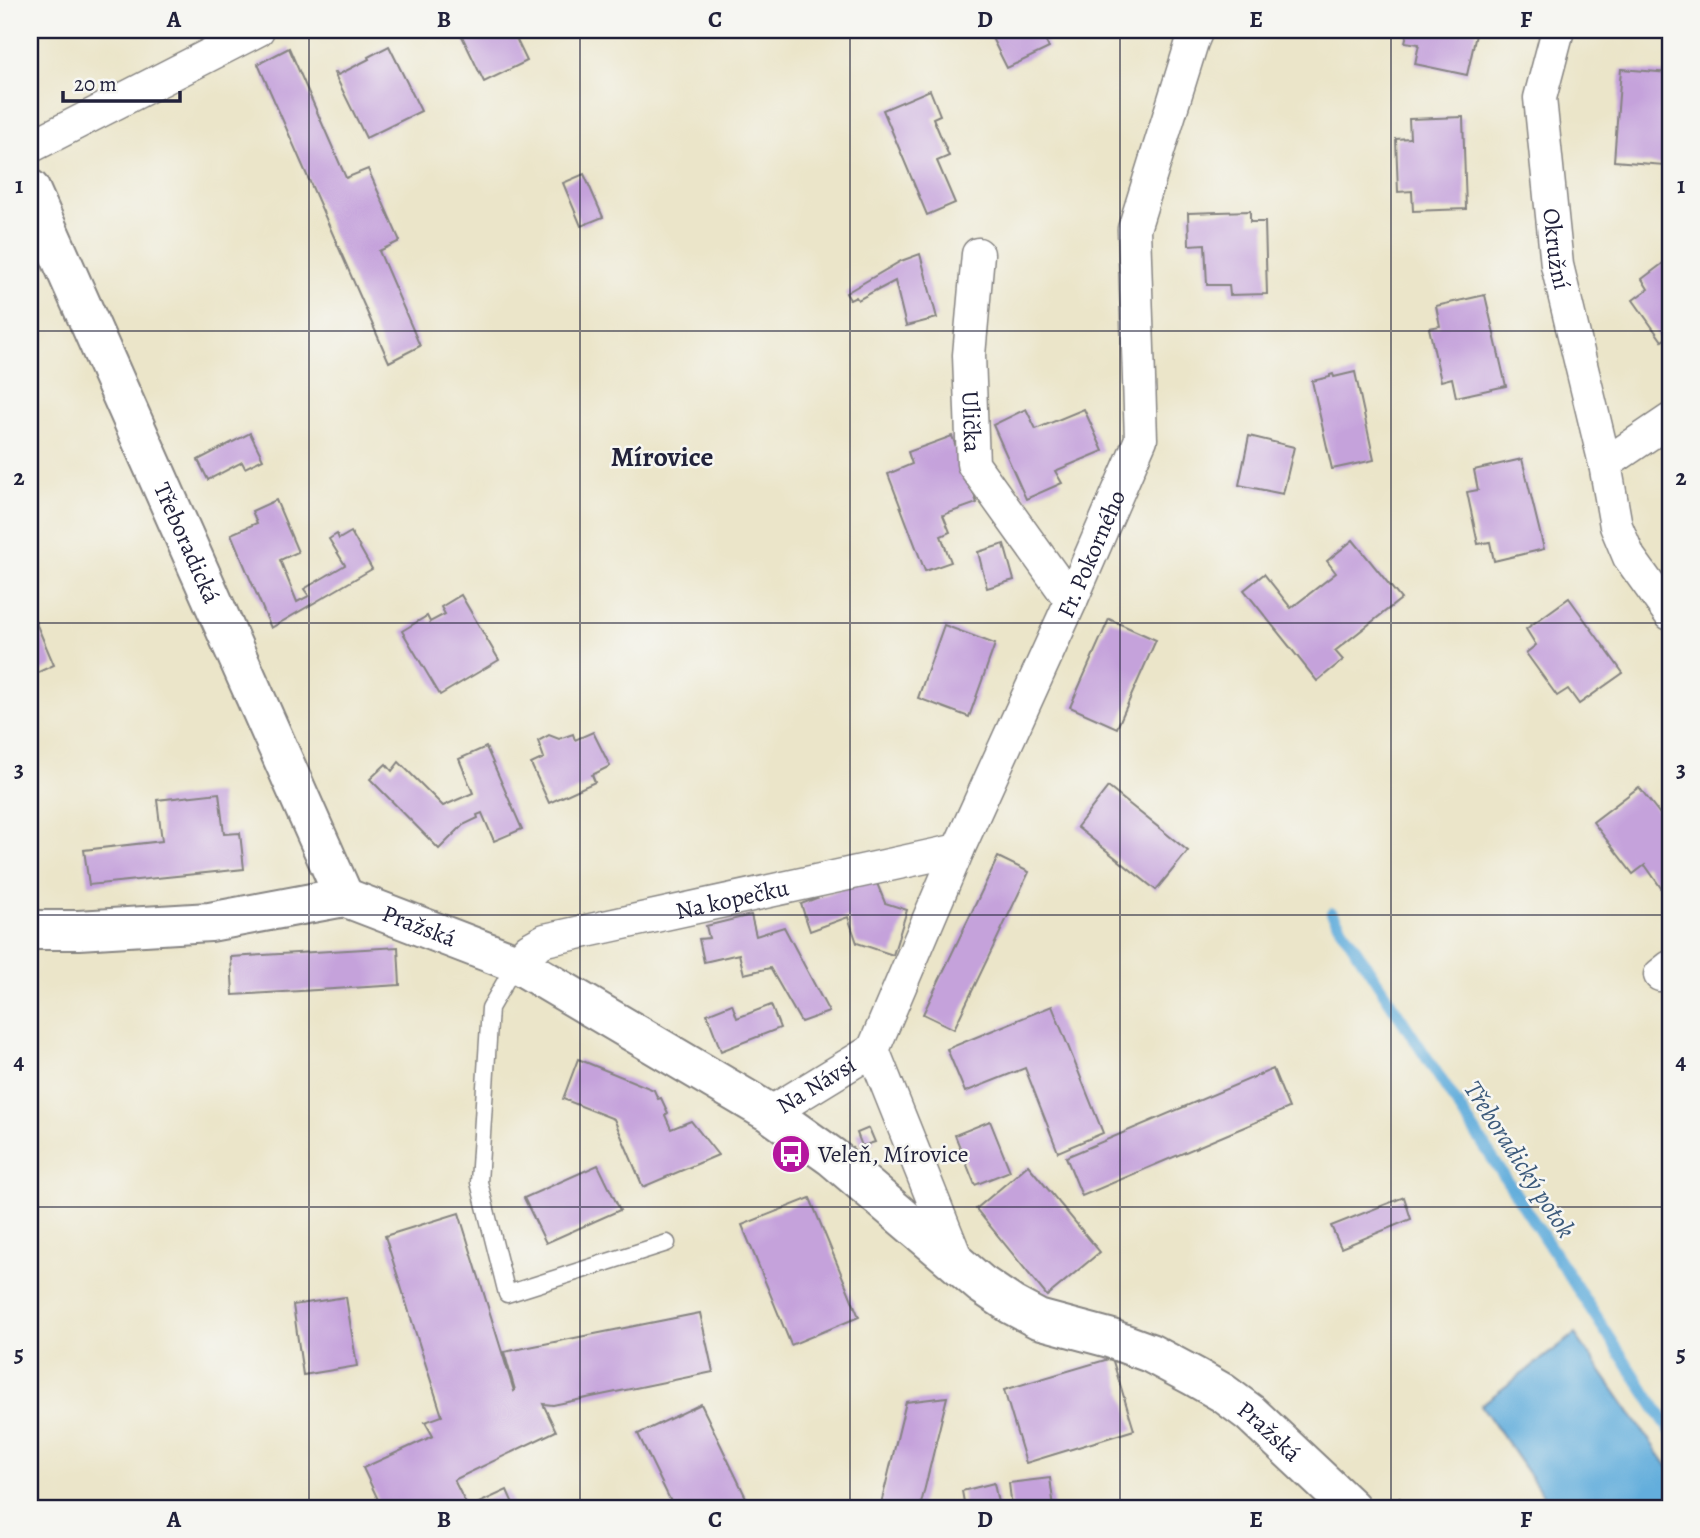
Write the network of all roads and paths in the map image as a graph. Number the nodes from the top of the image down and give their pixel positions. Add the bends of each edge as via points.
1 (258, 30) edge
2 (1197, 30) edge
3 (1558, 30) edge
4 (30, 147) edge
5 (30, 189) edge
6 (978, 254) dead end
7 (1670, 419) edge
8 (1605, 464) junction
9 (1071, 601) junction
10 (1670, 614) edge
11 (958, 850) junction
12 (344, 897) junction
13 (30, 930) edge
14 (516, 963) junction
15 (873, 1050) junction
16 (769, 1112) junction
17 (667, 1243) dead end
18 (959, 1265) junction
19 (1177, 1368) joint
20 (1398, 1498) dead end
21 (1351, 1508) edge
22 (1409, 1508) edge

1 - 4 street
2 - 9 street, Fr. Pokorného via 1134,229 1140,439
3 - 8 street, Okružní via 1540,98 1556,265
5 - 12 street, Třeboradická
6 - 9 street, Ulička via 969,355 973,464
7 - 8 street
8 - 10 street, Okružní via 1616,526 1629,557
9 - 11 street, Fr. Pokorného
11 - 14 street, Na kopečku via 545,940
11 - 15 street, Fr. Pokorného
12 - 13 street via 210,922
12 - 14 street, Pražská
14 - 16 street, Pražská
14 - 17 lane via 490,1008 479,1182 507,1294
15 - 16 street, Na Návsi
15 - 18 street, Na Návsi
16 - 18 street, Na Návsi via 832,1157
18 - 19 street, Na Návsi via 1038,1319 1150,1353
19 - 21 street, Pražská via 1250,1413
20 - 22 path

